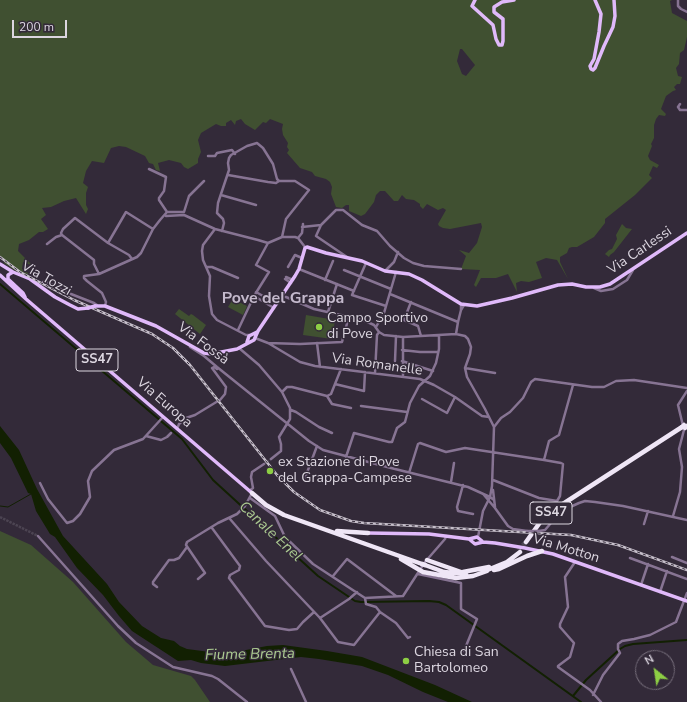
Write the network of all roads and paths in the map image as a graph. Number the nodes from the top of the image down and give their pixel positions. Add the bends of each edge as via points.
1 (475, 0) edge
2 (514, 0) edge
3 (595, 0) edge
4 (614, 0) edge
5 (678, 0) edge
6 (687, 12) edge
7 (680, 104) dead end
8 (687, 110) edge
9 (235, 154) junction
10 (208, 156) dead end
11 (149, 170) dead end
12 (228, 175) junction
13 (204, 181) dead end
14 (280, 181) junction
15 (221, 196) junction
16 (256, 205) dead end
17 (166, 214) junction
18 (320, 227) junction
19 (153, 228) junction
20 (215, 229) junction
21 (222, 231) junction
22 (687, 233) edge
23 (62, 235) junction
24 (282, 237) junction
25 (298, 238) junction
26 (108, 243) junction
27 (268, 243) junction
28 (47, 244) dead end
29 (305, 247) junction
30 (398, 252) junction
31 (347, 257) junction
32 (302, 258) junction
33 (132, 259) junction
34 (333, 261) dead end
35 (366, 262) junction
36 (1, 266) edge
37 (207, 267) junction
38 (288, 267) dead end
39 (299, 269) junction
40 (461, 269) dead end
41 (344, 270) dead end
42 (385, 271) junction
43 (13, 272) junction
44 (396, 272) junction
45 (99, 274) junction
46 (1, 276) edge
47 (359, 276) junction
48 (238, 278) dead end
49 (286, 278) dead end
50 (326, 280) junction
51 (292, 281) junction
52 (43, 282) dead end
53 (337, 284) junction
54 (391, 289) junction
55 (257, 290) junction
56 (354, 291) junction
57 (284, 292) junction
58 (390, 294) junction
59 (254, 296) junction
60 (265, 297) junction
61 (281, 297) junction
62 (315, 298) dead end
63 (26, 299) junction
64 (290, 299) junction
65 (262, 301) junction
66 (411, 302) junction
67 (331, 303) junction
68 (96, 305) junction
69 (463, 305) junction
70 (105, 306) junction
71 (276, 306) junction
72 (386, 306) junction
73 (328, 312) junction
74 (349, 316) junction
75 (458, 322) junction
76 (376, 327) junction
77 (238, 330) junction
78 (379, 332) junction
79 (456, 334) junction
80 (396, 336) junction
81 (421, 336) junction
82 (439, 336) junction
83 (403, 337) junction
84 (252, 338) junction
85 (181, 339) junction
86 (268, 343) junction
87 (317, 343) junction
88 (241, 347) junction
89 (402, 350) junction
90 (438, 352) junction
91 (395, 361) dead end
92 (402, 362) junction
93 (320, 367) junction
94 (465, 368) junction
95 (341, 369) junction
96 (433, 371) junction
97 (365, 372) junction
98 (375, 373) junction
99 (496, 373) dead end
100 (226, 375) junction
101 (403, 377) junction
102 (424, 381) junction
103 (335, 384) junction
104 (573, 385) junction
105 (687, 388) edge
106 (687, 391) edge
107 (282, 392) junction
108 (327, 396) junction
109 (456, 397) junction
110 (422, 399) dead end
111 (361, 406) dead end
112 (351, 408) dead end
113 (291, 410) junction
114 (407, 412) junction
115 (489, 417) junction
116 (163, 418) junction
117 (287, 422) junction
118 (172, 424) junction
119 (179, 424) junction
120 (494, 427) junction
121 (684, 427) edge
122 (177, 429) junction
123 (170, 433) dead end
124 (332, 433) dead end
125 (146, 436) junction
126 (317, 446) junction
127 (493, 453) junction
128 (346, 456) junction
129 (271, 459) tunnel mouth
130 (544, 460) junction
131 (454, 463) dead end
132 (264, 464) tunnel mouth
133 (409, 473) junction
134 (306, 478) dead end
135 (492, 480) junction
136 (451, 482) junction
137 (40, 483) dead end
138 (462, 485) junction
139 (492, 486) junction
140 (250, 494) junction
141 (489, 498) junction
142 (494, 500) junction
143 (496, 508) junction
144 (648, 511) junction
145 (473, 514) dead end
146 (672, 516) junction
147 (230, 519) junction
148 (687, 520) edge
149 (644, 524) dead end
150 (212, 528) junction
151 (326, 529) junction
152 (368, 533) joint
153 (38, 536) tunnel mouth
154 (343, 536) junction
155 (445, 536) junction
156 (454, 537) junction
157 (476, 539) junction
158 (527, 543) tunnel mouth
159 (440, 544) junction
160 (187, 547) junction
161 (531, 549) junction
162 (542, 551) junction
163 (389, 552) junction
164 (430, 555) junction
165 (527, 556) junction
166 (672, 557) dead end
167 (630, 558) dead end
168 (433, 562) junction
169 (575, 562) junction
170 (425, 563) junction
171 (687, 563) edge
172 (648, 564) junction
173 (488, 570) junction
174 (667, 571) junction
175 (419, 572) junction
176 (461, 572) junction
177 (333, 576) junction
178 (198, 579) dead end
179 (687, 579) edge
180 (641, 585) junction
181 (157, 588) dead end
182 (357, 592) junction
183 (660, 592) junction
184 (687, 593) edge
185 (396, 597) junction
186 (366, 599) junction
187 (685, 601) edge
188 (380, 611) junction
189 (314, 612) junction
190 (320, 618) junction
191 (410, 637) dead end
192 (464, 651) dead end
193 (291, 669) dead end
194 (593, 695) junction
195 (247, 702) edge
196 (306, 702) edge
197 (601, 702) edge

1 - 2 main road via 472,6 493,25 498,44 501,45 503,19 494,12 494,7 502,2
3 - 4 main road via 601,14 594,59 590,66 594,70 613,27
5 - 6 street via 678,6
7 - 8 street via 680,110
9 - 10 street via 232,150 213,157
9 - 12 street via 229,158
9 - 14 street via 247,146 259,144 273,164 276,177
11 - 17 street via 166,177 164,191 159,198
12 - 14 street via 276,183
12 - 15 street
13 - 17 street via 189,196 184,212
14 - 24 street via 295,181 309,190 286,220
15 - 16 street
15 - 21 street via 217,213 223,219
17 - 19 street
17 - 20 street via 184,215
18 - 25 street via 303,225
18 - 30 street via 336,210 344,210 362,225 377,231 386,243
18 - 31 street via 317,237
19 - 26 street via 126,212
19 - 33 street via 141,253
20 - 21 street
20 - 37 street via 202,248 202,258
21 - 27 street
22 - 69 main road, Via Carlessi via 610,284 600,287 558,285 487,304
23 - 26 street via 62,229 76,218
23 - 28 street
23 - 45 street via 94,260
24 - 25 street
24 - 27 street
25 - 29 street
26 - 33 street
27 - 55 street via 256,265 269,272
29 - 31 main road
29 - 32 main road
30 - 40 street via 412,263
30 - 42 street via 394,262
31 - 35 main road
32 - 38 street via 295,255
32 - 39 main road
33 - 45 street
34 - 50 street
35 - 42 main road
35 - 47 street
36 - 43 main road, Via Tozzi
37 - 48 street
37 - 77 street, Via Romanelle via 213,318
39 - 50 street
39 - 51 main road
41 - 47 street
42 - 44 main road
43 - 63 main road via 9,274 8,279
43 - 68 main road, Via Tozzi, bridge via 30,279 55,297 78,309
44 - 54 street
44 - 69 main road via 422,280
45 - 70 street via 86,275 84,278 102,293
46 - 63 main road, Via Europa / SS47
47 - 54 street
47 - 56 street
49 - 51 street
50 - 53 street
51 - 57 main road
52 - 68 street
53 - 56 street
53 - 67 street
54 - 58 street
55 - 59 street
55 - 60 street
56 - 72 street via 352,295
57 - 61 main road
57 - 64 street
58 - 66 street
58 - 72 street
59 - 65 street
59 - 77 street
60 - 65 street
60 - 71 street
61 - 64 street
61 - 71 main road
62 - 67 street
63 - 116 main road, Via Europa / SS47
64 - 73 street
65 - 71 street
66 - 75 street
66 - 81 street via 404,320 418,326
67 - 73 street
68 - 70 main road, Via Fossà
69 - 75 street
70 - 85 main road, Via Fossà
71 - 84 main road
72 - 76 street
73 - 74 street
74 - 76 street
74 - 87 street via 342,342
75 - 79 street
76 - 78 street
77 - 84 street, Via Romanelle
78 - 80 street
78 - 98 street
79 - 82 street
79 - 94 street via 465,336 471,344
80 - 83 street
80 - 91 street
81 - 82 street
81 - 83 street
82 - 90 street
83 - 89 street
84 - 86 street, Via Romanelle
84 - 88 main road
85 - 88 main road via 208,354
85 - 100 street, Via Fossà
86 - 87 street
86 - 93 street, Via Romanelle via 300,362
87 - 93 street
88 - 107 street
89 - 90 street
89 - 92 street
90 - 96 street
92 - 96 street
92 - 101 street
93 - 95 street, Via Romanelle
94 - 99 street
94 - 115 street via 466,377
95 - 97 street, Via Romanelle
95 - 103 street
96 - 102 street
97 - 98 street, Via Romanelle
97 - 103 street via 364,391
98 - 101 street, Via Romanelle
100 - 117 street, Via Fossà
100 - 119 street via 212,368 226,387 225,394 219,401
101 - 102 street, Via Romanelle
102 - 109 street, Via Romanelle
102 - 114 street
103 - 108 street via 331,394
104 - 105 street via 604,387 616,381 634,380
104 - 120 street via 535,379 523,398
104 - 130 street via 559,435 549,441
106 - 146 street via 678,405 684,430 679,449 682,467 680,492
107 - 108 street via 287,387 292,387
107 - 113 street
108 - 112 street via 332,404
109 - 110 street via 446,413
109 - 115 street, Via Romanelle via 482,416
111 - 114 street
113 - 117 street
113 - 124 street
114 - 128 street via 405,422 398,427 392,442 354,433
115 - 120 street
116 - 118 main road, Via Europa / SS47
116 - 125 street
117 - 126 street, Via Fossà
117 - 129 street via 279,437 281,451
118 - 119 street
118 - 122 main road, Via Europa / SS47
119 - 122 street
120 - 127 street
121 - 158 highway, SS47 via 552,512 541,521
122 - 140 main road, Via Europa / SS47
123 - 125 street via 161,440
125 - 137 street via 140,441 114,450 92,471 88,481 90,497 73,521 67,523 48,499
126 - 128 street, Via Fossà
126 - 134 street
127 - 130 street
127 - 133 street via 465,448 446,452 420,443
127 - 135 street
128 - 133 street, Via Fossà
130 - 135 street via 563,464 558,501 545,500
131 - 136 street
132 - 140 street via 252,472 253,488
133 - 136 street, Via Fossà
135 - 139 street
136 - 138 street, Via Fossà
138 - 141 street, Via Fossà
138 - 145 street via 458,511
139 - 141 street
139 - 142 street
140 - 147 street via 243,509
140 - 151 highway, Via Europa / SS47 via 278,512
140 - 177 street via 276,518 290,543 313,564
141 - 142 street
141 - 143 street
141 - 157 street via 483,510
142 - 143 street
143 - 144 street, bridge via 508,526 526,531 545,530 557,516 585,501
144 - 146 street
144 - 149 street
146 - 148 street
147 - 150 street
147 - 189 street via 266,562
150 - 160 street via 187,542
150 - 189 street via 240,566 229,578 264,626 297,629
151 - 152 highway
151 - 154 highway, SS47
152 - 155 main road
153 - 195 street via 125,634 142,648 174,666 218,679
154 - 163 highway, SS47
154 - 170 highway, SS47
155 - 156 main road
155 - 159 street
156 - 157 main road
156 - 159 street
157 - 161 main road, Via Motton
159 - 164 street
160 - 178 street via 206,573
160 - 181 street via 179,558 169,560 160,572 152,583
161 - 162 main road, Via Motton
161 - 165 highway
162 - 165 highway
162 - 169 main road, Via Motton
163 - 170 highway, SS47
163 - 175 highway
164 - 168 highway
164 - 170 street
165 - 173 highway via 499,569
166 - 171 street
167 - 172 street
168 - 170 highway
168 - 176 highway
169 - 180 main road, Via Motton
169 - 194 street via 565,577 568,607 560,627 574,643 570,657 558,667
170 - 173 highway, SS47 via 444,572 458,574
170 - 175 street
170 - 176 highway, SS47
172 - 174 street
172 - 180 street
173 - 175 highway via 478,575 456,578
173 - 176 highway, SS47 via 507,562 519,551 492,566
174 - 179 street
174 - 183 street
175 - 185 street via 406,593
175 - 192 street via 461,583 461,609 477,619
177 - 182 street
177 - 185 street via 347,559
180 - 183 main road, Via Motton
182 - 186 street
182 - 190 street
183 - 187 main road, Via Motton
184 - 187 street
185 - 186 street
186 - 188 street via 366,604
187 - 194 street via 675,623 618,644 620,652 603,675
188 - 190 street via 354,645 338,642
188 - 191 street via 396,623 408,638
189 - 190 street
193 - 196 street
194 - 197 street

